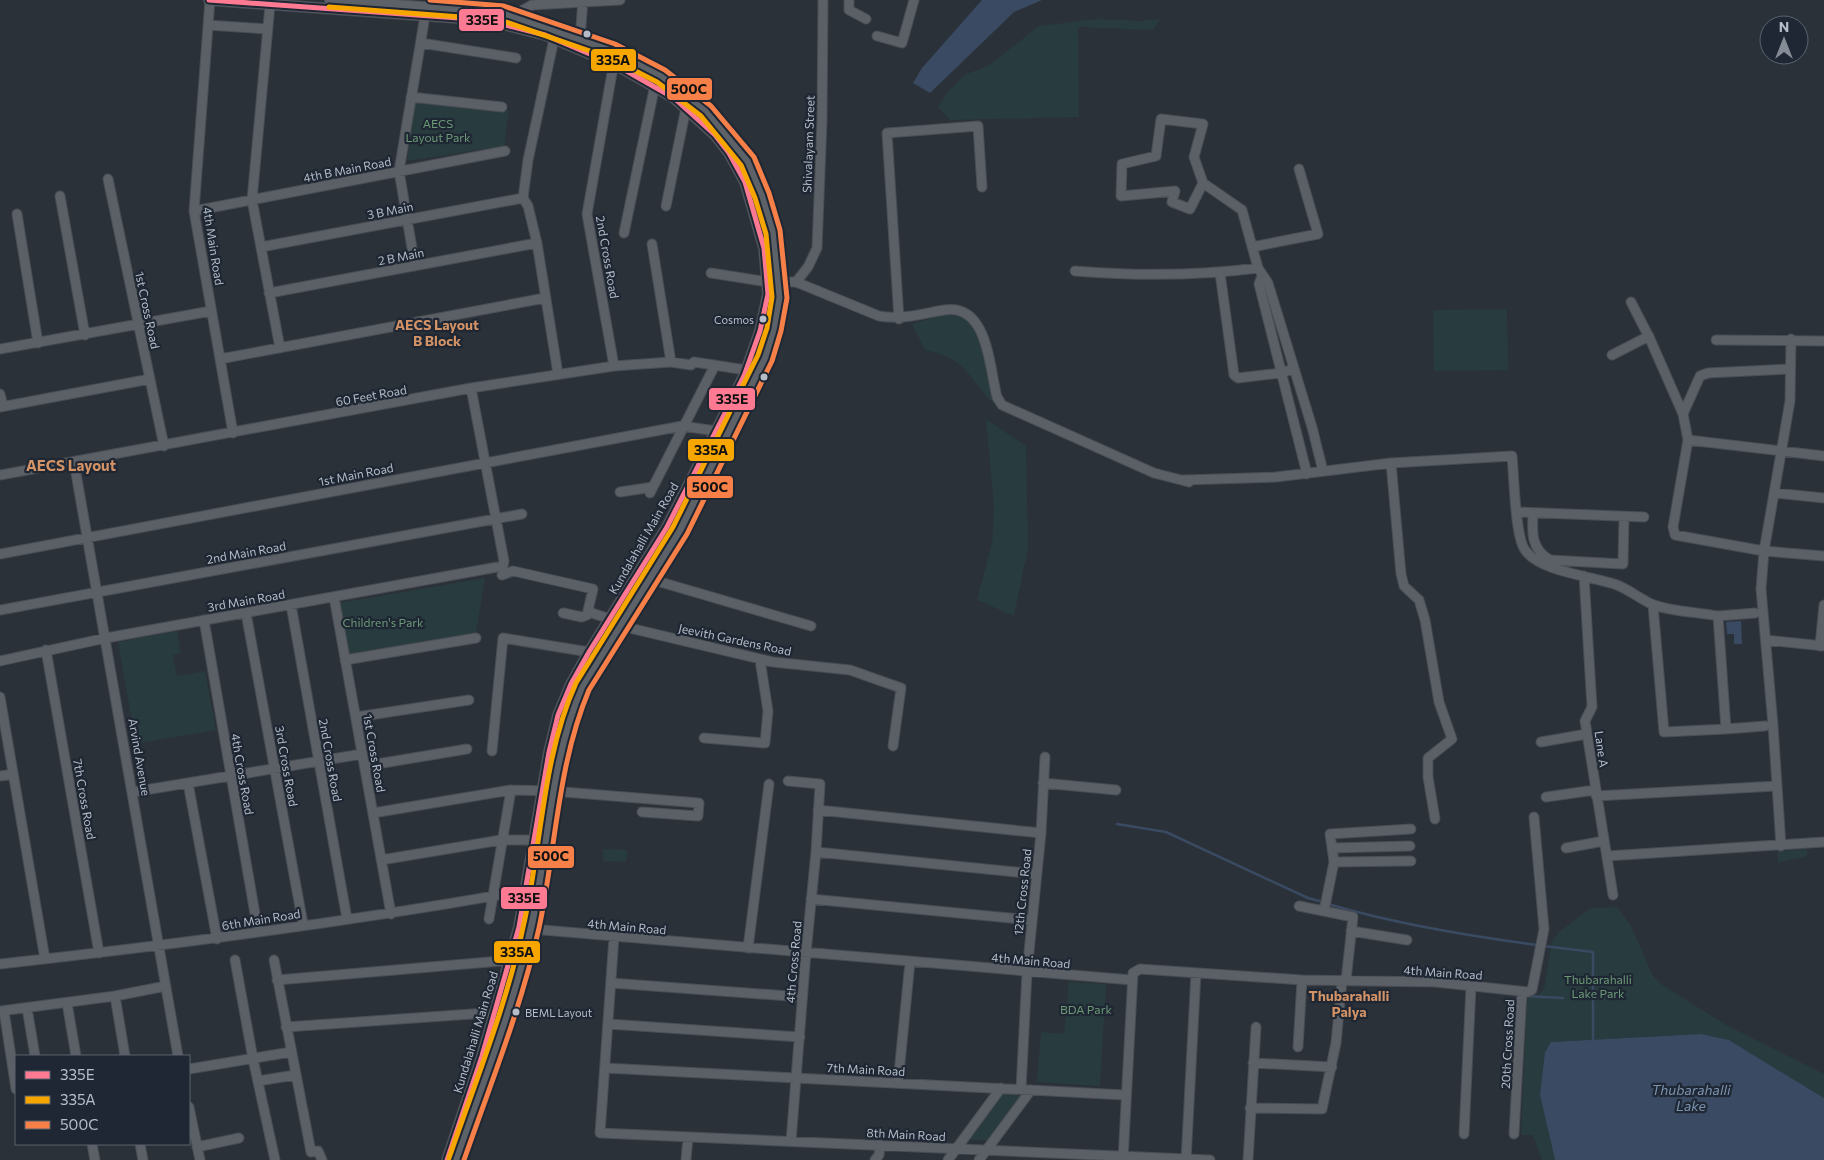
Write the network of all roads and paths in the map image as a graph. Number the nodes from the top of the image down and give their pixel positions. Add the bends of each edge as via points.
1 (209, 0) edge
2 (330, 0) edge
3 (620, 0) edge
4 (823, 0) edge
5 (849, 0) edge
6 (914, 0) edge
7 (583, 1) edge
8 (392, 2) edge
9 (270, 5) junction
10 (425, 16) junction
11 (866, 19) dead end
12 (512, 20) junction
13 (208, 25) junction
14 (267, 28) junction
15 (876, 36) dead end
16 (554, 38) junction
17 (580, 39) junction
18 (421, 43) junction
19 (516, 58) dead end
20 (616, 65) junction
21 (655, 85) junction
22 (411, 98) junction
23 (502, 107) dead end
24 (686, 108) junction
25 (505, 151) dead end
26 (1299, 169) dead end
27 (399, 171) junction
28 (108, 180) dead end
29 (1203, 184) junction
30 (982, 187) dead end
31 (60, 196) dead end
32 (524, 198) junction
33 (252, 200) junction
34 (666, 206) dead end
35 (194, 211) junction
36 (17, 214) dead end
37 (407, 220) junction
38 (624, 233) dead end
39 (537, 243) junction
40 (652, 244) dead end
41 (261, 247) junction
42 (1252, 247) junction
43 (415, 266) junction
44 (1075, 271) dead end
45 (1260, 272) junction
46 (710, 273) dead end
47 (1220, 273) junction
48 (768, 282) junction
49 (780, 282) junction
50 (796, 282) junction
51 (270, 293) junction
52 (545, 298) junction
53 (1630, 302) dead end
54 (211, 311) junction
55 (899, 319) junction
56 (138, 324) junction
57 (85, 334) junction
58 (1649, 336) junction
59 (1716, 340) dead end
60 (1791, 340) junction
61 (1824, 341) edge
62 (38, 343) junction
63 (280, 348) junction
64 (0, 349) edge
65 (1612, 355) dead end
66 (220, 359) junction
67 (671, 362) junction
68 (614, 366) junction
69 (714, 368) junction
70 (1790, 369) junction
71 (1293, 370) junction
72 (745, 373) junction
73 (1280, 373) junction
74 (558, 374) junction
75 (150, 379) junction
76 (471, 388) junction
77 (0, 394) edge
78 (1, 406) edge
79 (1683, 414) junction
80 (682, 426) junction
81 (716, 431) junction
82 (233, 433) junction
83 (1688, 440) junction
84 (164, 446) junction
85 (1782, 452) junction
86 (1824, 456) edge
87 (74, 462) junction
88 (486, 463) junction
89 (1391, 463) junction
90 (1323, 471) junction
91 (1307, 474) junction
92 (0, 476) edge
93 (620, 492) dead end
94 (1775, 493) junction
95 (1824, 498) edge
96 (1518, 512) junction
97 (1533, 513) junction
98 (522, 514) dead end
99 (1624, 517) junction
100 (1644, 517) dead end
101 (496, 520) junction
102 (88, 537) junction
103 (1764, 551) junction
104 (0, 554) edge
105 (1824, 556) edge
106 (500, 571) junction
107 (1584, 576) junction
108 (650, 580) junction
109 (98, 591) junction
110 (334, 597) junction
111 (291, 605) junction
112 (1653, 605) junction
113 (1824, 605) edge
114 (0, 610) edge
115 (589, 612) junction
116 (246, 613) junction
117 (563, 613) dead end
118 (1755, 614) dead end
119 (1718, 616) junction
120 (610, 619) junction
121 (204, 620) junction
122 (621, 626) junction
123 (811, 626) dead end
124 (106, 638) junction
125 (476, 638) dead end
126 (1766, 640) junction
127 (1822, 646) edge
128 (46, 650) junction
129 (589, 652) junction
130 (345, 660) junction
131 (760, 660) junction
132 (0, 661) edge
133 (0, 697) edge
134 (469, 700) dead end
135 (356, 717) junction
136 (1765, 726) dead end
137 (1726, 729) junction
138 (1587, 734) junction
139 (704, 738) dead end
140 (1541, 742) dead end
141 (893, 746) dead end
142 (467, 749) dead end
143 (492, 751) dead end
144 (362, 754) junction
145 (1045, 757) dead end
146 (319, 762) junction
147 (365, 766) junction
148 (274, 769) junction
149 (13, 774) junction
150 (0, 776) edge
151 (231, 776) junction
152 (788, 781) dead end
153 (188, 783) junction
154 (1046, 783) junction
155 (769, 784) dead end
156 (1776, 786) junction
157 (511, 790) junction
158 (547, 790) junction
159 (1116, 790) dead end
160 (133, 792) junction
161 (1595, 793) junction
162 (1546, 797) dead end
163 (818, 810) junction
164 (642, 812) dead end
165 (373, 813) junction
166 (1534, 817) dead end
167 (1435, 818) dead end
168 (1411, 829) dead end
169 (1041, 833) junction
170 (501, 840) junction
171 (534, 840) junction
172 (1604, 841) junction
173 (1824, 842) edge
174 (1410, 846) dead end
175 (1781, 846) junction
176 (1332, 848) junction
177 (1566, 848) dead end
178 (816, 852) junction
179 (1607, 856) junction
180 (382, 860) junction
181 (1411, 861) dead end
182 (1334, 862) junction
183 (1036, 874) junction
184 (525, 893) junction
185 (1613, 895) dead end
186 (492, 896) junction
187 (811, 899) junction
188 (1325, 905) junction
189 (1300, 906) dead end
190 (391, 914) junction
191 (347, 919) junction
192 (489, 919) dead end
193 (1032, 920) junction
194 (303, 924) junction
195 (531, 929) junction
196 (258, 931) junction
197 (1351, 931) junction
198 (614, 937) junction
199 (217, 939) junction
200 (1407, 940) dead end
201 (159, 946) junction
202 (748, 948) junction
203 (99, 953) junction
204 (806, 954) junction
205 (45, 959) junction
206 (235, 960) dead end
207 (274, 960) dead end
208 (910, 962) junction
209 (509, 963) junction
210 (0, 964) edge
211 (1027, 972) junction
212 (1196, 973) junction
213 (277, 980) junction
214 (1132, 980) junction
215 (1302, 980) junction
216 (1344, 980) junction
217 (610, 983) junction
218 (166, 986) junction
219 (1471, 987) junction
220 (1522, 992) junction
221 (115, 996) junction
222 (802, 997) junction
223 (66, 1003) junction
224 (27, 1008) junction
225 (2, 1011) edge
226 (494, 1015) junction
227 (608, 1024) junction
228 (286, 1027) junction
229 (1256, 1027) dead end
230 (800, 1037) junction
231 (1298, 1047) dead end
232 (291, 1052) junction
233 (35, 1055) edge
234 (76, 1055) edge
235 (125, 1055) edge
236 (178, 1055) edge
237 (252, 1059) junction
238 (1253, 1063) junction
239 (1332, 1066) junction
240 (605, 1068) junction
241 (190, 1069) edge
242 (295, 1075) junction
243 (796, 1078) junction
244 (258, 1081) junction
245 (15, 1083) edge
246 (898, 1083) junction
247 (1001, 1088) junction
248 (1021, 1089) junction
249 (1031, 1090) junction
250 (1125, 1094) junction
251 (1250, 1108) junction
252 (190, 1112) edge
253 (1464, 1134) dead end
254 (1514, 1134) dead end
255 (688, 1137) junction
256 (239, 1138) dead end
257 (791, 1141) junction
258 (92, 1145) edge
259 (140, 1145) edge
260 (880, 1145) junction
261 (197, 1147) junction
262 (956, 1149) junction
263 (987, 1150) junction
264 (1123, 1158) edge
265 (1186, 1159) edge
266 (95, 1160) edge
267 (143, 1160) edge
268 (200, 1160) edge
269 (275, 1160) edge
270 (322, 1160) edge
271 (455, 1160) edge
272 (686, 1160) edge
273 (875, 1160) edge
274 (948, 1160) edge
275 (980, 1160) edge
276 (1210, 1160) edge
277 (1248, 1160) edge

1 - 9 main road, Kundalahalli Main Road
1 - 13 street, 4th Main Road
2 - 8 main road, Kundalahalli Main Road
3 - 7 street
4 - 50 street, Shivalayam Street via 816,248 808,267
5 - 11 street via 849,10
6 - 15 street via 902,43
7 - 12 street via 532,4
7 - 17 street
8 - 12 main road, Kundalahalli Main Road via 488,11
9 - 10 main road, Kundalahalli Main Road
9 - 14 street
10 - 12 main road, Kundalahalli Main Road
10 - 18 street
12 - 16 main road, Kundalahalli Main Road
12 - 17 main road, Kundalahalli Main Road
13 - 14 street
13 - 35 street, 4th Main Road
14 - 33 street
16 - 20 main road, Kundalahalli Main Road
16 - 32 street via 528,160
17 - 49 main road, Kundalahalli Main Road via 613,51 661,76 706,111 727,134 747,161 762,195 773,232
18 - 19 street
18 - 22 street
20 - 21 main road, Kundalahalli Main Road
20 - 68 street, 2nd Cross Road via 587,214
21 - 24 main road, Kundalahalli Main Road
21 - 38 street
22 - 23 street
22 - 27 street
24 - 34 street
24 - 48 main road, Kundalahalli Main Road via 715,135 745,182 761,233
25 - 27 street, 4th B Main Road
26 - 42 street via 1318,234
27 - 33 street, 4th B Main Road
27 - 37 street
28 - 56 street, 1st Cross Road
29 - 29 street via 1190,209 1172,202 1176,191 1122,196 1122,164 1156,156 1161,119 1203,124 1194,157
29 - 42 street via 1242,210
30 - 55 street via 978,126 887,133
31 - 57 street
32 - 37 street, 3 B Main
32 - 39 street
33 - 35 street, 4th B Main Road
33 - 41 street
35 - 54 street, 4th Main Road
36 - 62 street
37 - 41 street, 3 B Main
37 - 43 street
39 - 43 street, 2 B Main
39 - 52 street
40 - 67 street
41 - 51 street
42 - 45 street
43 - 51 street, 2 B Main
44 - 47 street via 1140,275
45 - 47 street
45 - 71 street via 1268,284
45 - 73 street via 1259,284
46 - 48 street
47 - 73 street via 1234,376
48 - 49 street
48 - 72 main road, Kundalahalli Main Road via 762,324
49 - 50 street
49 - 108 main road, Kundalahalli Main Road via 774,330 762,366 680,531
50 - 55 street via 879,316
51 - 63 street
52 - 63 street
52 - 74 street
53 - 58 street
54 - 56 street
54 - 66 street, 4th Main Road
55 - 91 street via 946,310 966,311 981,329 997,397 1002,404 1154,473 1184,480
56 - 57 street
56 - 75 street, 1st Cross Road
57 - 62 street
58 - 65 street
58 - 79 street
59 - 60 street
60 - 61 street
60 - 70 street
62 - 64 street
63 - 66 street
66 - 82 street, 4th Main Road
67 - 68 street, 60 Feet Road
67 - 69 street, 60 Feet Road via 692,365 694,362
68 - 74 street, 60 Feet Road
69 - 72 street, 60 Feet Road
69 - 80 street
70 - 79 street via 1700,376
70 - 85 street via 1790,401
71 - 73 street
71 - 90 street
72 - 81 main road, Kundalahalli Main Road
73 - 91 street
74 - 76 street, 60 Feet Road
75 - 78 street
75 - 84 street, 1st Cross Road
76 - 82 street, 60 Feet Road
76 - 88 street
77 - 78 street
79 - 83 street
80 - 81 street, 1st Main Road
80 - 88 street, 1st Main Road
80 - 93 street via 651,490
81 - 120 main road, Kundalahalli Main Road via 667,527
82 - 84 street, 60 Feet Road
83 - 85 street
83 - 103 street via 1673,527 1675,535
84 - 87 street, 60 Feet Road
85 - 86 street
85 - 94 street
87 - 92 street, 60 Feet Road
87 - 102 street, Arvind Avenue
88 - 101 street
88 - 102 street, 1st Main Road
89 - 90 street
89 - 96 street via 1512,456
89 - 167 street via 1401,574 1404,586 1419,600 1438,702 1452,739 1428,758
90 - 91 street
94 - 95 street
94 - 103 street
96 - 97 street
96 - 107 street via 1524,550 1540,562
97 - 99 street
97 - 99 street via 1532,533 1541,555 1550,560 1623,564
98 - 101 street, 2nd Main Road
99 - 100 street
101 - 106 street via 504,561
101 - 109 street, 2nd Main Road
102 - 104 street, 1st Main Road
102 - 109 street, Arvind Avenue
103 - 105 street
103 - 126 street via 1761,589
106 - 110 street, 3rd Main Road
106 - 115 street, 3rd Main Road via 593,589
107 - 112 street via 1616,585
107 - 138 street, Lane A via 1592,707 1585,721
108 - 122 main road, Kundalahalli Main Road
108 - 123 street
109 - 114 street, 2nd Main Road
109 - 124 street, Arvind Avenue
110 - 111 street, 3rd Main Road
110 - 130 street, 1st Cross Road
111 - 116 street, 3rd Main Road
111 - 146 street, 2nd Cross Road
112 - 119 street
112 - 137 street via 1664,732
113 - 127 street
115 - 117 street via 582,617
115 - 120 street
116 - 121 street, 3rd Main Road
116 - 148 street, 3rd Cross Road
118 - 119 street
119 - 137 street
120 - 129 main road, Kundalahalli Main Road
121 - 124 street, 3rd Main Road
121 - 151 street, 4th Cross Road
122 - 131 street, Jeevith Gardens Road
122 - 158 main road, Kundalahalli Main Road via 582,687 569,715
124 - 128 street, 3rd Main Road
124 - 160 street, Arvind Avenue
125 - 130 street
126 - 127 street
126 - 156 street
128 - 132 street, 3rd Main Road
128 - 203 street, 7th Cross Road
129 - 143 street via 503,638
129 - 158 main road, Kundalahalli Main Road via 558,715 549,752
130 - 135 street, 1st Cross Road
131 - 139 street via 768,712 765,743
131 - 141 street, Jeevith Gardens Road via 850,670 901,688
133 - 149 street
134 - 135 street
135 - 144 street, 1st Cross Road
136 - 137 street
138 - 140 street
138 - 161 street, Lane A
142 - 147 street
144 - 146 street
144 - 147 street, 1st Cross Road
145 - 154 street, 12th Cross Road
146 - 148 street
146 - 191 street, 2nd Cross Road
147 - 165 street, 1st Cross Road
148 - 151 street
148 - 194 street, 3rd Cross Road
149 - 150 street
149 - 205 street
151 - 153 street
151 - 196 street, 4th Cross Road
152 - 163 street, 4th Cross Road via 820,784
153 - 160 street
153 - 199 street
154 - 159 street
154 - 169 street, 12th Cross Road
155 - 202 street
156 - 161 street
156 - 175 street
157 - 158 street
157 - 165 street
157 - 170 street
158 - 164 street via 699,803 698,816
158 - 171 main road, Kundalahalli Main Road
158 - 195 main road, Kundalahalli Main Road via 548,832
160 - 201 street, Arvind Avenue
161 - 162 street
161 - 172 street, Lane A
163 - 169 street
163 - 178 street, 4th Cross Road
165 - 180 street, 1st Cross Road
166 - 220 street, 20th Cross Road via 1544,929 1532,990
168 - 176 street via 1330,834
169 - 183 street, 12th Cross Road
170 - 171 street
170 - 180 street
170 - 186 street
171 - 184 main road, Kundalahalli Main Road
172 - 177 street
172 - 179 street, Lane A
173 - 175 street
174 - 176 street
175 - 179 street
176 - 182 street
178 - 183 street
178 - 187 street, 4th Cross Road
179 - 185 street, Lane A
180 - 190 street, 1st Cross Road
181 - 182 street
182 - 188 street
183 - 193 street, 12th Cross Road
184 - 186 street, 6th Main Road
184 - 209 main road, Kundalahalli Main Road
186 - 190 street, 6th Main Road
186 - 192 street
187 - 193 street
187 - 204 street, 4th Cross Road
188 - 189 street
188 - 197 street via 1353,917
190 - 191 street, 6th Main Road
191 - 194 street, 6th Main Road
193 - 211 street, 12th Cross Road
194 - 196 street, 6th Main Road
195 - 198 street, 4th Main Road
195 - 271 main road, Kundalahalli Main Road via 506,1021
196 - 199 street, 6th Main Road
197 - 200 street
197 - 216 street
198 - 202 street, 4th Main Road
198 - 217 street
199 - 201 street, 6th Main Road
201 - 203 street, 6th Main Road
201 - 218 street, Arvind Avenue
202 - 204 street, 4th Main Road
203 - 205 street, 6th Main Road
204 - 208 street, 4th Main Road
204 - 222 street, 4th Cross Road
205 - 210 street, 6th Main Road
206 - 237 street
207 - 213 street
208 - 211 street, 4th Main Road
208 - 246 street
209 - 213 street via 501,961
209 - 226 main road, Kundalahalli Main Road
211 - 214 street, 4th Main Road
211 - 248 street, 12th Cross Road
212 - 214 street, 4th Main Road via 1140,969 1133,973
212 - 215 street, 4th Main Road
212 - 265 street
213 - 228 street
214 - 250 street
215 - 216 street, 4th Main Road
215 - 231 street
216 - 219 street, 4th Main Road via 1435,982
216 - 239 street
217 - 222 street
217 - 227 street
218 - 221 street
218 - 236 street, Arvind Avenue
219 - 220 street, 4th Main Road
219 - 253 street
220 - 254 street, 20th Cross Road
221 - 223 street
221 - 235 street
222 - 230 street, 4th Cross Road
223 - 224 street
223 - 234 street
224 - 225 street
224 - 233 street
225 - 245 street
226 - 228 street
226 - 271 main road, Kundalahalli Main Road
227 - 230 street
227 - 240 street
228 - 232 street
229 - 238 street
230 - 243 street, 4th Cross Road
232 - 237 street
232 - 242 street
237 - 241 street
237 - 244 street
238 - 239 street
238 - 251 street
239 - 251 street via 1322,1109
240 - 243 street, 7th Main Road
240 - 255 street, 8th Main Road via 600,1133
242 - 244 street
242 - 270 street via 311,1152 318,1151
243 - 246 street, 7th Main Road
243 - 257 street, 4th Cross Road
244 - 269 street
246 - 247 street, 7th Main Road
247 - 248 street, 7th Main Road
247 - 262 street
248 - 249 street, 7th Main Road
249 - 250 street, 7th Main Road
249 - 263 street
250 - 264 street
251 - 277 street
252 - 261 street
255 - 257 street, 8th Main Road
255 - 272 street
256 - 261 street
257 - 260 street, 8th Main Road
258 - 266 street
259 - 267 street
260 - 262 street, 8th Main Road
260 - 273 street
261 - 268 street
262 - 263 street, 8th Main Road
262 - 274 street
263 - 264 street, 8th Main Road
263 - 275 street
264 - 265 street, 8th Main Road
265 - 276 street, 8th Main Road

